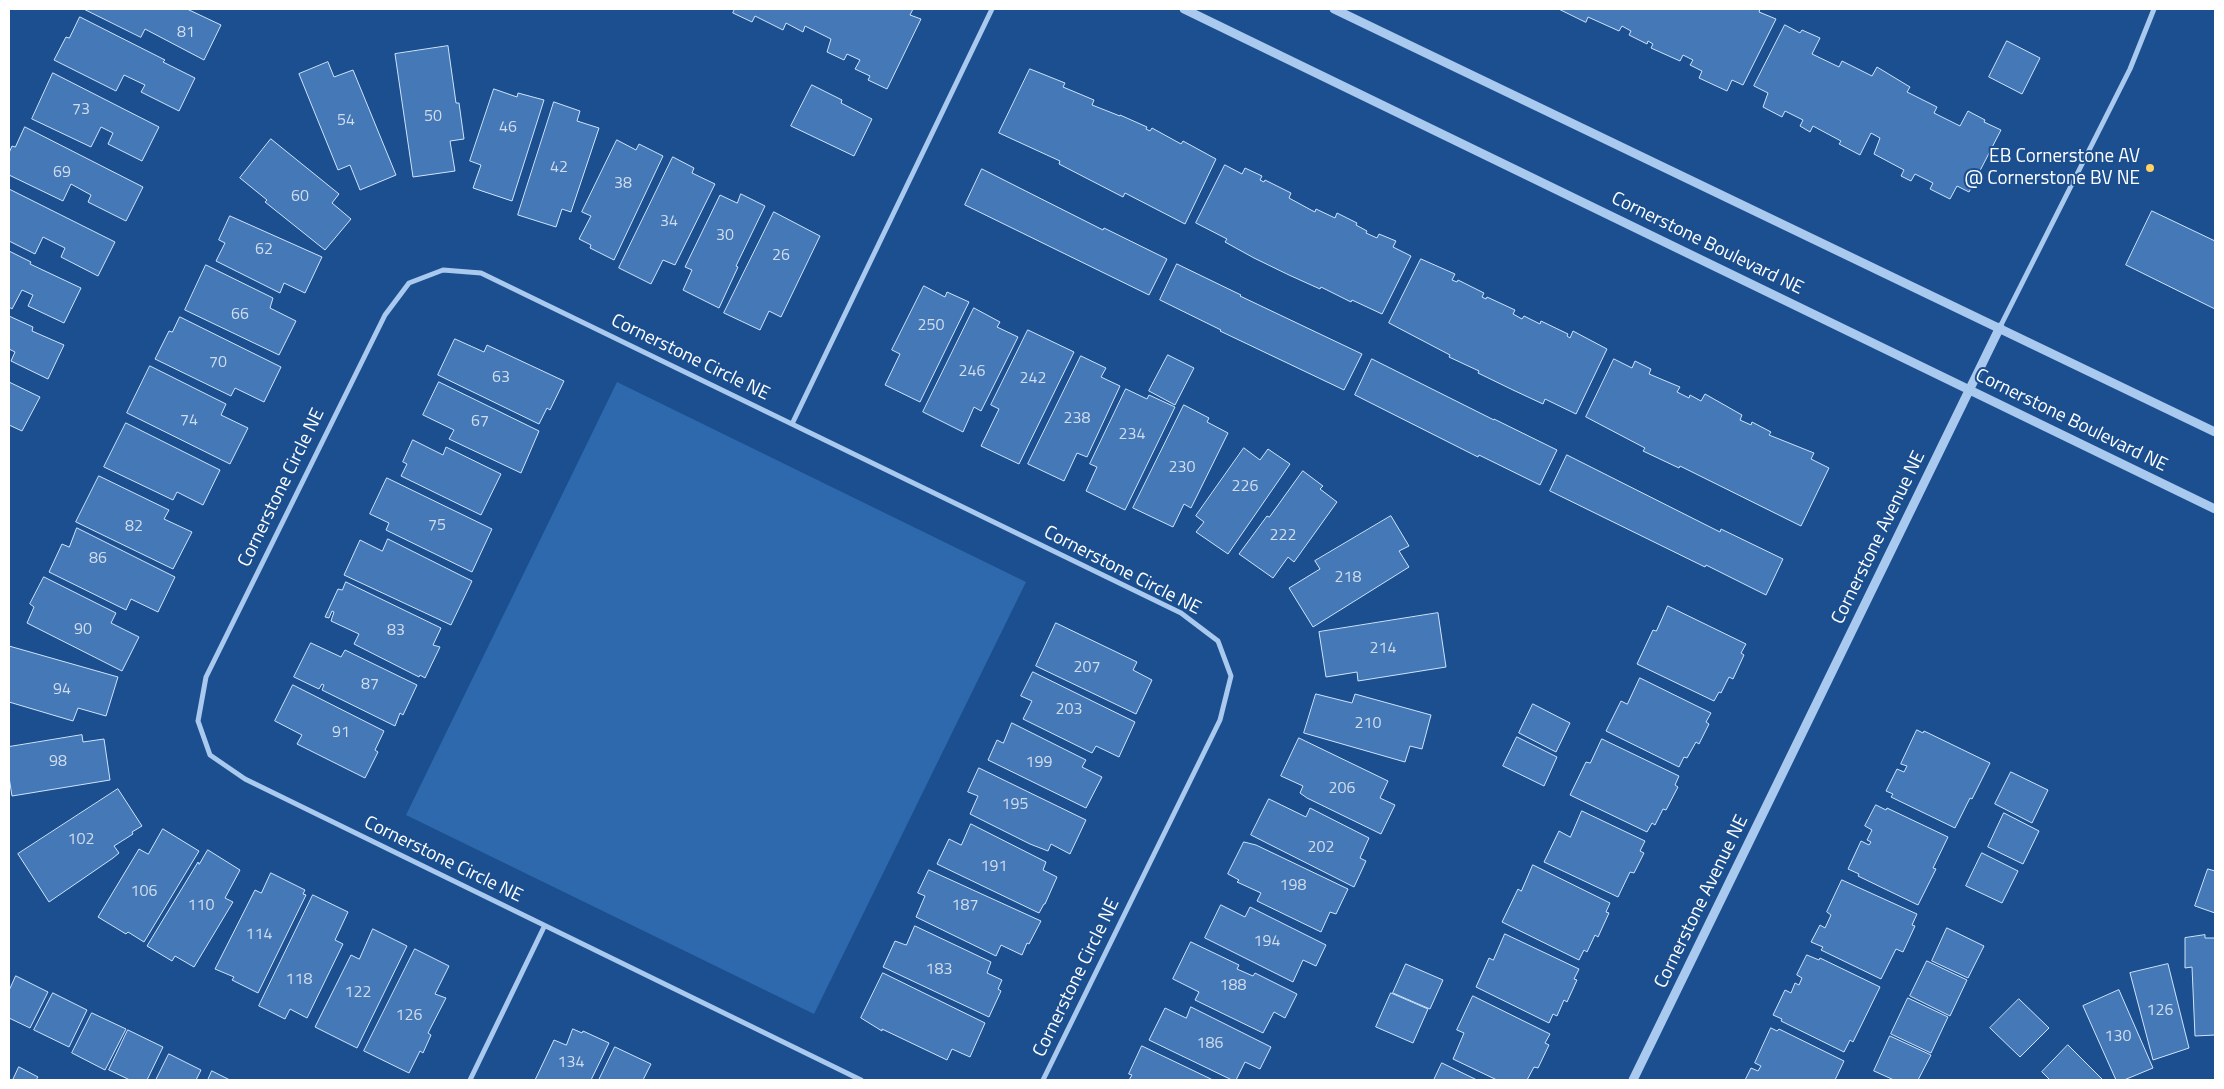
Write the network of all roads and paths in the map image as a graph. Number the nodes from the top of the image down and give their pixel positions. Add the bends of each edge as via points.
1 (992, 9) edge
2 (1184, 9) edge
3 (1334, 9) edge
4 (2154, 9) edge
5 (2000, 328) junction
6 (1970, 390) junction
7 (792, 424) junction
8 (2215, 432) edge
9 (2215, 509) edge
10 (544, 927) junction
11 (470, 1080) edge
12 (861, 1080) edge
13 (1043, 1080) edge
14 (1633, 1080) edge

1 - 7 street
2 - 6 street, Cornerstone Boulevard NE
3 - 5 street
4 - 5 street, Cornerstone Avenue NE via 2130,69
5 - 6 street, Cornerstone Avenue NE
5 - 8 street
6 - 9 street, Cornerstone Boulevard NE
6 - 14 street, Cornerstone Avenue NE
7 - 10 street, Cornerstone Circle NE via 481,273 443,270 409,283 385,315 206,677 198,721 210,755 244,780
7 - 13 street, Cornerstone Circle NE via 1180,613 1218,641 1231,676 1220,720
10 - 11 street
10 - 12 street, Cornerstone Circle NE

